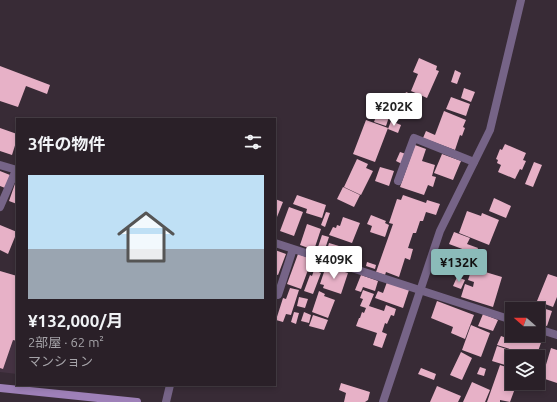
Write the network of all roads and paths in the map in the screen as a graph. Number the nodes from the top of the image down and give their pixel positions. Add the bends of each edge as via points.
1 (521, 0) edge
2 (474, 162) junction
3 (0, 165) edge
4 (16, 170) edge
5 (398, 181) dead end
6 (0, 207) edge
7 (276, 243) edge
8 (293, 249) junction
9 (420, 289) junction
10 (278, 295) dead end
11 (505, 318) edge
12 (545, 331) edge
13 (557, 335) edge
14 (170, 386) edge
15 (0, 388) edge
16 (137, 402) edge
17 (166, 402) edge
18 (382, 402) edge

1 - 2 street via 490,130
2 - 5 street via 414,138
2 - 9 street via 440,231
3 - 4 street
4 - 6 street
7 - 8 street
8 - 9 street
8 - 10 street
9 - 11 street
9 - 18 street
12 - 13 street
14 - 17 street
15 - 16 main road

